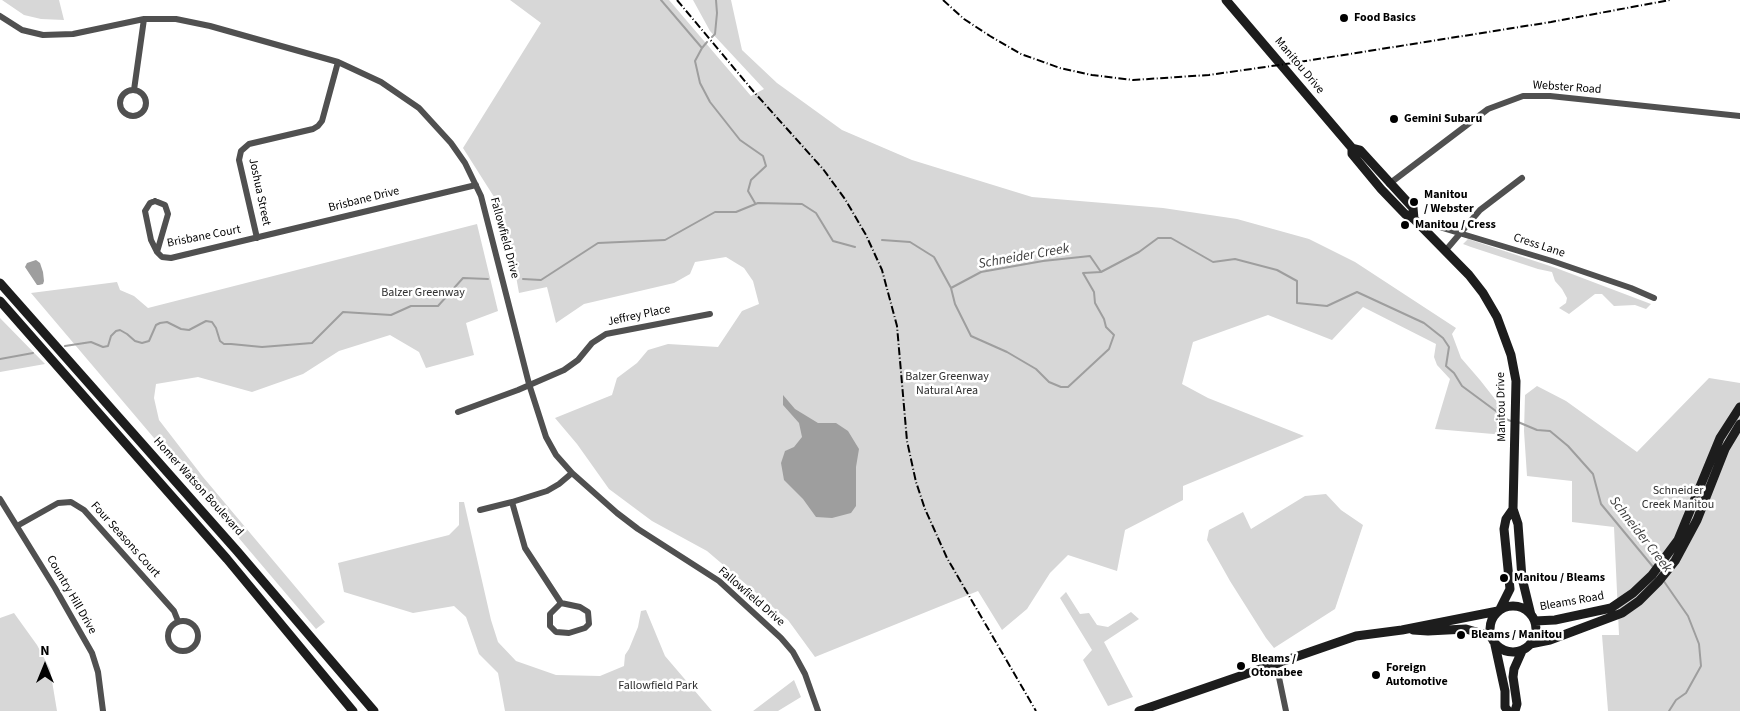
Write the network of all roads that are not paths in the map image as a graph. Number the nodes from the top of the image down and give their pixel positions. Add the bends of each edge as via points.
1 (1226, 0) edge
2 (0, 16) edge
3 (144, 19) junction
4 (338, 62) junction
5 (134, 90) junction
6 (1740, 116) edge
7 (1352, 148) junction
8 (1522, 178) dead end
9 (476, 184) junction
10 (1390, 184) junction
11 (1414, 219) junction
12 (1460, 232) junction
13 (257, 238) junction
14 (1446, 250) junction
15 (157, 252) junction
16 (0, 283) edge
17 (1654, 298) dead end
18 (0, 302) edge
19 (710, 314) dead end
20 (529, 384) junction
21 (1740, 408) edge
22 (458, 412) dead end
23 (1740, 424) edge
24 (572, 474) junction
25 (0, 499) edge
26 (512, 502) junction
27 (1513, 509) junction
28 (480, 510) dead end
29 (17, 526) junction
30 (1672, 557) junction
31 (1636, 597) junction
32 (560, 602) junction
33 (1499, 610) junction
34 (1533, 618) junction
35 (178, 621) junction
36 (1402, 630) junction
37 (1490, 636) junction
38 (1530, 644) junction
39 (1495, 645) junction
40 (1522, 650) junction
41 (1276, 663) junction
42 (103, 711) edge
43 (353, 711) edge
44 (374, 711) edge
45 (818, 711) edge
46 (1139, 711) edge
47 (1286, 711) edge
48 (1508, 711) edge
49 (1515, 711) edge

1 - 7 main road, Manitou Drive
2 - 3 street, Fallowfield Drive via 22,30 43,35 73,34
3 - 4 street, Fallowfield Drive via 176,19 210,26
3 - 5 street
4 - 9 street, Fallowfield Drive via 381,82 419,108 451,143
4 - 13 street, Joshua Street via 318,126 250,144 240,150 239,160
5 - 5 street via 121,98 122,109 130,115 142,112 146,104 143,94
6 - 10 street, Webster Road via 1523,96 1488,110
7 - 10 main road, Manitou Drive via 1360,150
7 - 11 main road, Manitou Drive via 1352,154 1381,189
8 - 12 street via 1480,210
9 - 13 street, Brisbane Drive
9 - 20 street, Fallowfield Drive via 491,230
10 - 11 main road, Manitou Drive via 1413,208
11 - 12 street, Cress Lane
11 - 14 main road, Manitou Drive
12 - 14 street
12 - 17 street, Cress Lane
13 - 15 street, Brisbane Court via 171,258
14 - 27 main road, Manitou Drive via 1483,293 1497,317 1511,355 1516,395
15 - 15 street, Brisbane Court via 168,214 165,205 155,201 145,211
16 - 44 main road, Homer Watson Boulevard via 238,550
18 - 43 main road, Homer Watson Boulevard via 227,559
19 - 20 street, Jeffrey Place via 606,334 592,343 570,367
20 - 22 street, Jeffrey Place
20 - 24 street, Fallowfield Drive via 546,437
21 - 30 main road, Bleams Road via 1720,438
23 - 30 main road, Bleams Road via 1725,449 1697,520
24 - 26 street via 547,491
24 - 45 street, Fallowfield Drive via 638,529 719,582 781,638 806,674
25 - 29 street, Country Hill Drive
26 - 28 street
26 - 32 street via 525,548
27 - 33 main road, Manitou Drive via 1504,529 1510,589
27 - 34 main road, Manitou Drive via 1518,524 1522,578
29 - 35 street, Four Seasons Court via 58,503 71,502 84,510 174,611
29 - 42 street, Country Hill Drive via 92,654
30 - 31 main road, Bleams Road via 1652,575
31 - 34 main road, Bleams Road via 1611,608 1555,620
31 - 38 main road, Bleams Road via 1622,612 1539,644
32 - 32 street via 588,612 589,624 580,631 556,632 550,626 550,614
33 - 34 main road via 1517,606
33 - 36 main road
33 - 37 main road via 1490,622
34 - 38 main road via 1536,633
35 - 35 street, Four Seasons Court via 169,629 168,640 174,648 188,650 198,640 197,630 190,622
36 - 37 main road via 1466,629
36 - 41 main road via 1356,636
37 - 39 main road
38 - 40 main road
39 - 40 main road via 1510,652
39 - 48 main road
40 - 49 main road via 1513,677
41 - 46 main road
41 - 47 street

